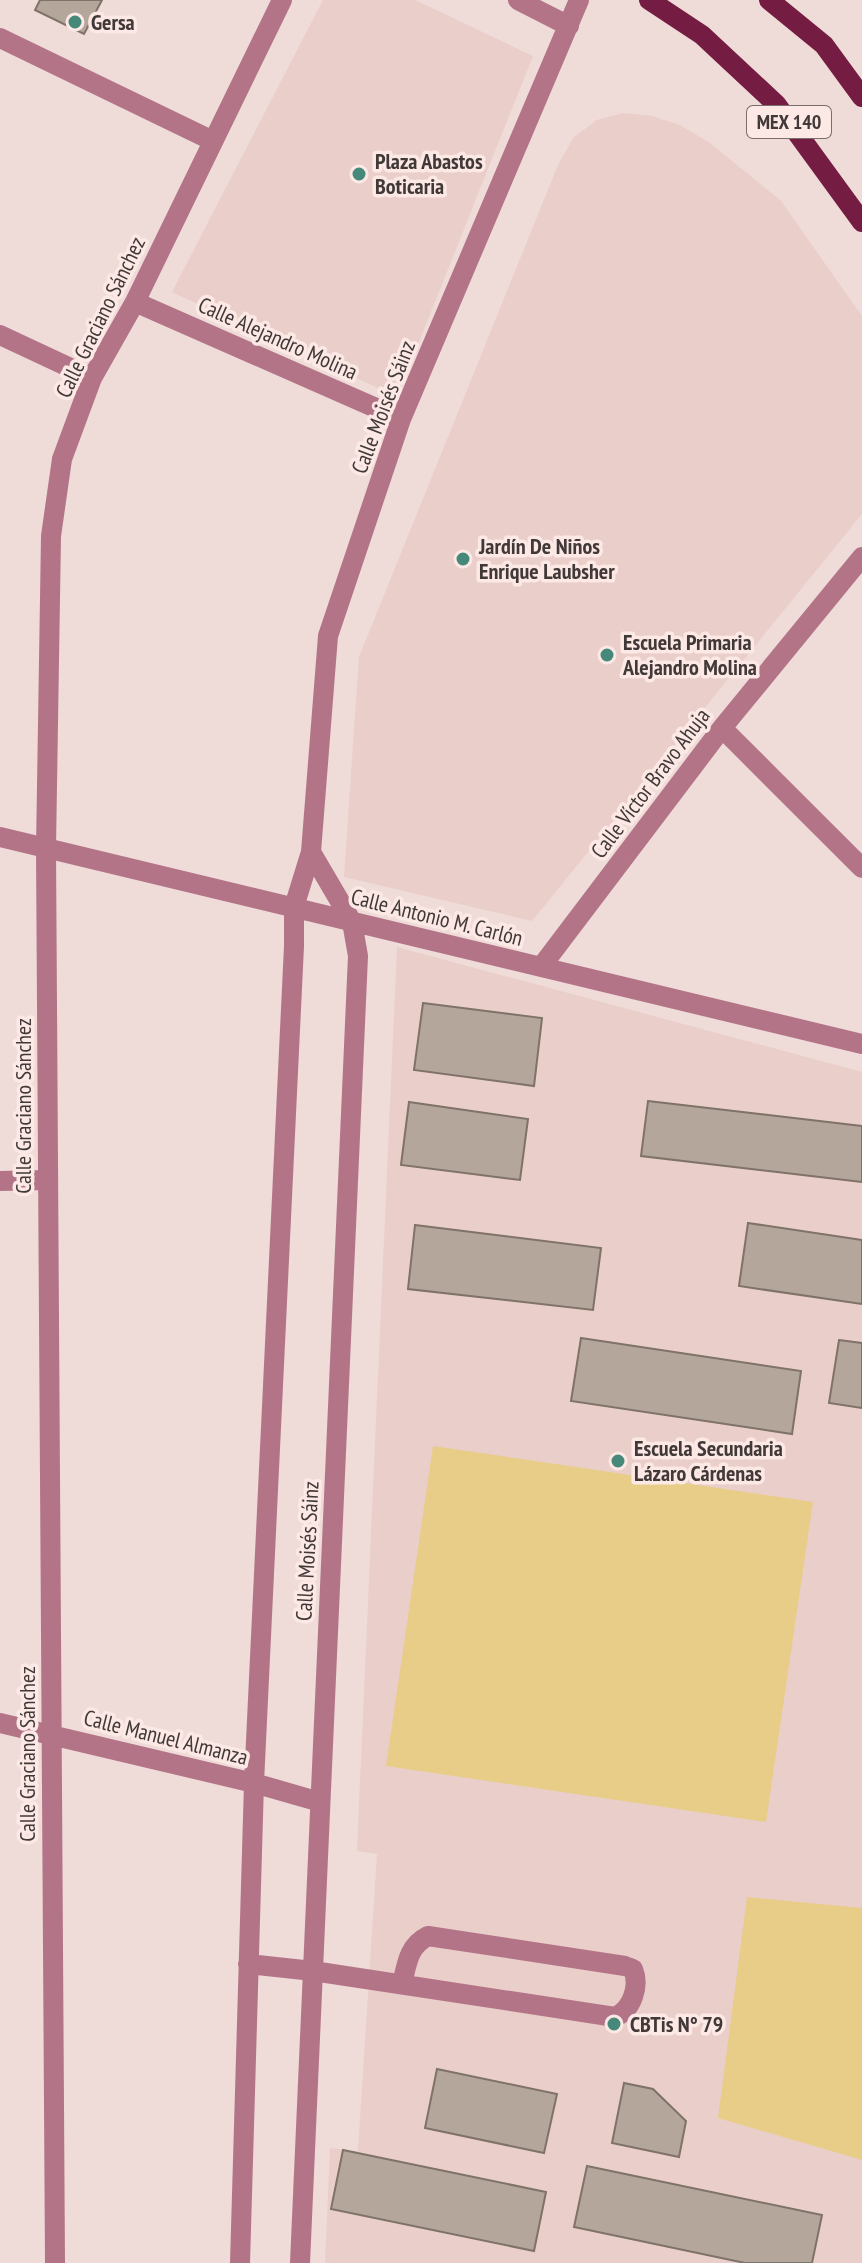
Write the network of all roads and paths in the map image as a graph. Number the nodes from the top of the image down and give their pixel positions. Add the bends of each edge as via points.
1 (282, 0) edge
2 (518, 0) edge
3 (579, 0) edge
4 (649, 0) edge
5 (769, 0) edge
6 (569, 26) junction
7 (0, 38) edge
8 (862, 97) edge
9 (213, 141) junction
10 (862, 222) edge
11 (135, 302) junction
12 (0, 335) edge
13 (92, 378) junction
14 (401, 419) junction
15 (862, 557) edge
16 (722, 728) junction
17 (0, 837) edge
18 (46, 848) junction
19 (311, 852) junction
20 (862, 868) edge
21 (294, 907) junction
22 (352, 922) junction
23 (541, 967) junction
24 (862, 1044) edge
25 (47, 1180) junction
26 (0, 1181) edge
27 (0, 1723) edge
28 (51, 1734) junction
29 (254, 1783) junction
30 (320, 1802) junction
31 (248, 1964) junction
32 (313, 1971) junction
33 (402, 1984) junction
34 (55, 2263) edge
35 (240, 2263) edge
36 (300, 2263) edge

1 - 9 street, Calle Graciano Sánchez
2 - 6 street
3 - 6 street, Calle Moisés Sáinz
4 - 10 main road, MEX 140 via 702,35 776,104
5 - 8 main road, MEX 140 via 824,45
6 - 14 street, Calle Moisés Sáinz
7 - 9 street
9 - 11 street, Calle Graciano Sánchez
11 - 13 street, Calle Graciano Sánchez
11 - 14 street, Calle Alejandro Molina
12 - 13 street
13 - 18 street, Calle Graciano Sánchez via 62,459 51,536
14 - 19 street, Calle Moisés Sáinz via 328,636
15 - 16 street, Calle Víctor Bravo Ahuja
16 - 20 street
16 - 23 street, Calle Víctor Bravo Ahuja
17 - 18 street, Calle Antonio M. Carlón
18 - 21 street, Calle Antonio M. Carlón
18 - 25 street, Calle Graciano Sánchez
19 - 21 street, Calle Moisés Sáinz
19 - 22 street, Calle Moisés Sáinz
21 - 22 street, Calle Antonio M. Carlón
21 - 29 street, Calle Moisés Sáinz
22 - 23 street, Calle Antonio M. Carlón
22 - 30 street, Calle Moisés Sáinz via 358,956
23 - 24 street, Calle Antonio M. Carlón
25 - 26 street
25 - 28 street, Calle Graciano Sánchez
27 - 28 street, Calle Manuel Almanza
28 - 29 street, Calle Manuel Almanza
28 - 34 street, Calle Graciano Sánchez
29 - 30 street, Calle Manuel Almanza
29 - 31 street, Calle Moisés Sáinz
30 - 32 street, Calle Moisés Sáinz
31 - 32 street
31 - 35 street, Calle Moisés Sáinz
32 - 33 street
32 - 36 street, Calle Moisés Sáinz
33 - 33 street via 615,2017 631,2004 635,1975 625,1966 428,1936 410,1951

